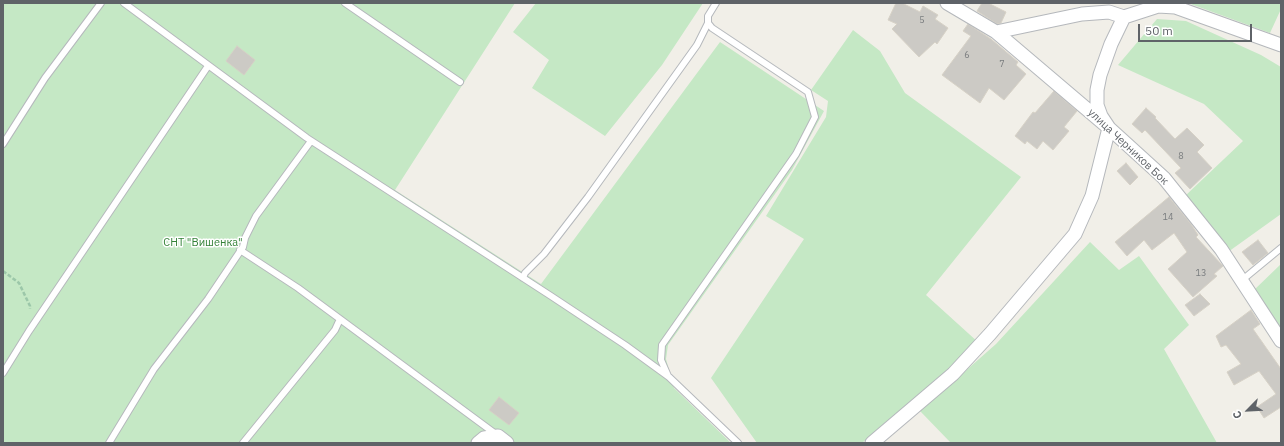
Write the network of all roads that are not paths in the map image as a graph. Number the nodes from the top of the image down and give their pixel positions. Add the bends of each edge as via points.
1 (101, 3) edge
2 (124, 3) edge
3 (345, 3) edge
4 (716, 3) edge
5 (947, 3) edge
6 (1124, 17) junction
7 (708, 23) junction
8 (996, 32) junction
9 (1281, 45) edge
10 (208, 66) junction
11 (460, 82) dead end
12 (1109, 128) junction
13 (311, 141) junction
14 (3, 144) edge
15 (1281, 248) edge
16 (240, 250) junction
17 (523, 278) junction
18 (1241, 281) junction
19 (340, 319) junction
20 (1281, 340) edge
21 (3, 373) edge
22 (669, 377) junction
23 (502, 439) edge
24 (109, 443) edge
25 (243, 443) edge
26 (478, 443) edge
27 (738, 443) edge
28 (872, 443) edge

1 - 14 lane via 45,78
2 - 10 lane
3 - 11 lane
4 - 7 lane via 708,16
5 - 8 street, улица Черников Бок
6 - 8 street via 1109,12 1082,14
6 - 9 street via 1158,6 1175,7
6 - 12 street via 1109,50 1097,90 1098,110
7 - 17 lane via 697,45 588,197
7 - 22 lane via 808,92 815,117 796,154 662,345 661,360
8 - 12 street, улица Черников Бок
10 - 13 lane
10 - 21 lane
12 - 18 street, улица Черников Бок via 1164,178 1220,249
12 - 28 street via 1092,196 1076,234 953,374
13 - 16 lane via 256,216
13 - 17 lane
15 - 18 lane
16 - 19 lane
16 - 24 lane via 208,299 154,369
17 - 22 lane
18 - 20 street, улица Черников Бок
19 - 23 lane
19 - 25 lane via 335,330
22 - 27 lane
23 - 26 street via 484,438

